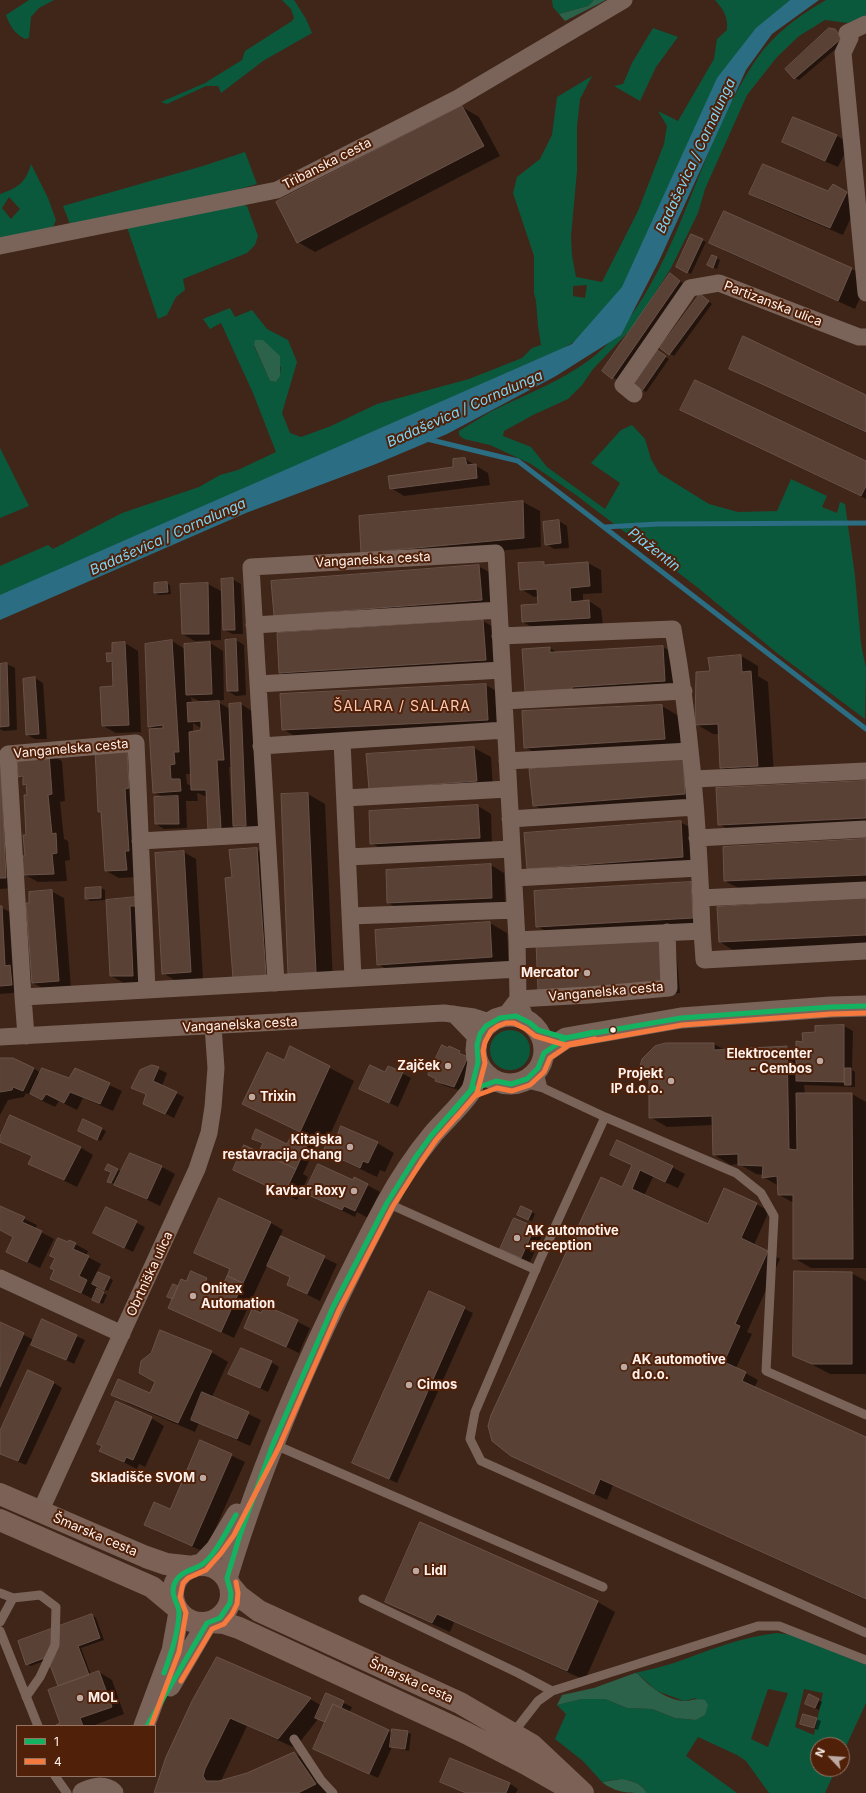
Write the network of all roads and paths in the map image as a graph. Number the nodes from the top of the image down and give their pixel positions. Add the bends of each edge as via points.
1 (624, 0) edge
2 (866, 24) edge
3 (0, 246) edge
4 (866, 293) edge
5 (866, 337) edge
6 (634, 394) dead end
7 (499, 610) junction
8 (254, 625) junction
9 (500, 636) junction
10 (502, 670) junction
11 (258, 684) junction
12 (684, 691) junction
13 (504, 701) junction
14 (505, 730) junction
15 (342, 741) junction
16 (261, 746) junction
17 (690, 751) junction
18 (507, 761) junction
19 (866, 771) edge
20 (694, 779) junction
21 (508, 789) junction
22 (345, 798) junction
23 (695, 807) junction
24 (510, 819) junction
25 (866, 829) edge
26 (267, 834) junction
27 (697, 838) junction
28 (140, 840) junction
29 (512, 849) junction
30 (348, 857) junction
31 (699, 868) junction
32 (514, 878) junction
33 (866, 890) edge
34 (701, 898) junction
35 (515, 910) junction
36 (350, 916) junction
37 (702, 931) junction
38 (667, 932) junction
39 (517, 940) junction
40 (866, 951) edge
41 (518, 969) junction
42 (353, 978) junction
43 (276, 983) junction
44 (147, 990) junction
45 (23, 997) junction
46 (518, 999) junction
47 (866, 1006) edge
48 (454, 1014) junction
49 (498, 1019) junction
50 (532, 1025) junction
51 (213, 1026) junction
52 (26, 1036) junction
53 (0, 1037) edge
54 (566, 1038) junction
55 (478, 1039) junction
56 (478, 1062) junction
57 (542, 1070) junction
58 (496, 1080) junction
59 (472, 1090) junction
60 (605, 1117) junction
61 (387, 1203) junction
62 (536, 1270) junction
63 (0, 1278) edge
64 (122, 1334) junction
65 (866, 1415) edge
66 (273, 1444) junction
67 (0, 1494) edge
68 (40, 1512) junction
69 (0, 1520) edge
70 (197, 1566) junction
71 (228, 1581) junction
72 (603, 1587) dead end
73 (0, 1593) edge
74 (13, 1598) junction
75 (363, 1599) dead end
76 (178, 1610) junction
77 (0, 1622) edge
78 (209, 1623) junction
79 (0, 1631) edge
80 (866, 1633) edge
81 (866, 1660) edge
82 (552, 1691) junction
83 (26, 1697) junction
84 (38, 1725) edge
85 (145, 1725) edge
86 (146, 1725) edge
87 (513, 1733) junction
88 (294, 1739) dead end
89 (56, 1777) edge
90 (114, 1787) edge
91 (67, 1793) edge
92 (83, 1793) edge
93 (333, 1793) edge
94 (575, 1793) edge
95 (583, 1793) edge

1 - 3 street, Tribanska cesta via 458,98 277,190
2 - 4 street via 847,33 850,38 843,53
5 - 6 street, Partizanska ulica via 859,337 719,283 690,288 623,385
7 - 8 street
7 - 8 street, Vanganelska cesta via 496,553 251,567
7 - 9 street, Vanganelska cesta
8 - 11 street, Vanganelska cesta
9 - 10 street, Vanganelska cesta
9 - 12 street via 673,629
10 - 11 street
10 - 13 street, Vanganelska cesta
11 - 16 street, Vanganelska cesta
12 - 13 street
12 - 17 street
13 - 14 street, Vanganelska cesta
14 - 15 street
14 - 18 street, Vanganelska cesta
15 - 16 street
15 - 22 street
16 - 26 street, Vanganelska cesta
17 - 18 street
17 - 20 street
18 - 21 street, Vanganelska cesta
19 - 20 street
20 - 23 street
21 - 22 street
21 - 24 street, Vanganelska cesta
22 - 30 street
23 - 24 street
23 - 27 street
24 - 29 street, Vanganelska cesta
25 - 27 street
26 - 28 street
26 - 43 street, Vanganelska cesta
27 - 31 street
28 - 44 street, Vanganelska cesta
28 - 45 street, Vanganelska cesta via 136,743 8,754
29 - 30 street
29 - 32 street, Vanganelska cesta
30 - 36 street
31 - 32 street
31 - 34 street
32 - 35 street, Vanganelska cesta
33 - 34 street
34 - 37 street
35 - 36 street
35 - 39 street, Vanganelska cesta
36 - 42 street
37 - 38 street
37 - 40 street via 704,960
38 - 39 street
38 - 46 street, Vanganelska cesta via 669,988 590,996
39 - 41 street, Vanganelska cesta
41 - 42 street
41 - 46 street, Vanganelska cesta
42 - 43 street
43 - 44 street
44 - 45 street
45 - 52 street, Vanganelska cesta
46 - 49 street
46 - 50 street
47 - 54 street via 681,1018
48 - 49 street, Vanganelska cesta
48 - 51 street, Vanganelska cesta
48 - 55 street
49 - 50 street via 516,1016
49 - 55 street via 483,1030
50 - 54 street
50 - 57 street via 543,1041
51 - 52 street, Vanganelska cesta
51 - 64 street, Obrtniška ulica via 216,1068 209,1133 198,1169
52 - 53 street, Vanganelska cesta
54 - 57 street
55 - 56 street
56 - 58 street via 486,1073
56 - 59 street
57 - 58 street via 519,1082 504,1083
57 - 60 lane
58 - 59 street
59 - 61 street via 419,1153
60 - 62 lane
60 - 65 lane via 736,1173 761,1193 774,1216 766,1371
61 - 62 lane
61 - 66 street via 333,1307
62 - 80 lane via 475,1412 470,1439 482,1461
63 - 64 street
64 - 68 street, Obrtniška ulica
66 - 70 street via 228,1531 216,1549
66 - 71 street via 240,1535
66 - 72 lane
67 - 68 main road, Šmarska cesta
68 - 70 main road, Šmarska cesta via 155,1561
69 - 76 main road, Šmarska cesta via 152,1587
70 - 71 main road via 216,1568
70 - 76 main road via 184,1572 177,1579 173,1598
71 - 78 main road via 230,1603 220,1618
71 - 87 main road, Šmarska cesta via 259,1611 460,1703
73 - 74 lane
74 - 77 lane
74 - 83 lane via 40,1595 56,1607 55,1645 40,1677
75 - 82 lane
76 - 78 main road via 183,1617 194,1623
76 - 85 street via 172,1650
78 - 86 street
78 - 94 main road, Šmarska cesta via 234,1626 466,1733
79 - 83 lane
81 - 82 lane via 779,1626 758,1626
82 - 87 lane via 538,1701
83 - 84 lane
87 - 95 main road, Šmarska cesta via 532,1745
88 - 93 lane via 321,1780
89 - 91 lane
90 - 92 street via 92,1788

